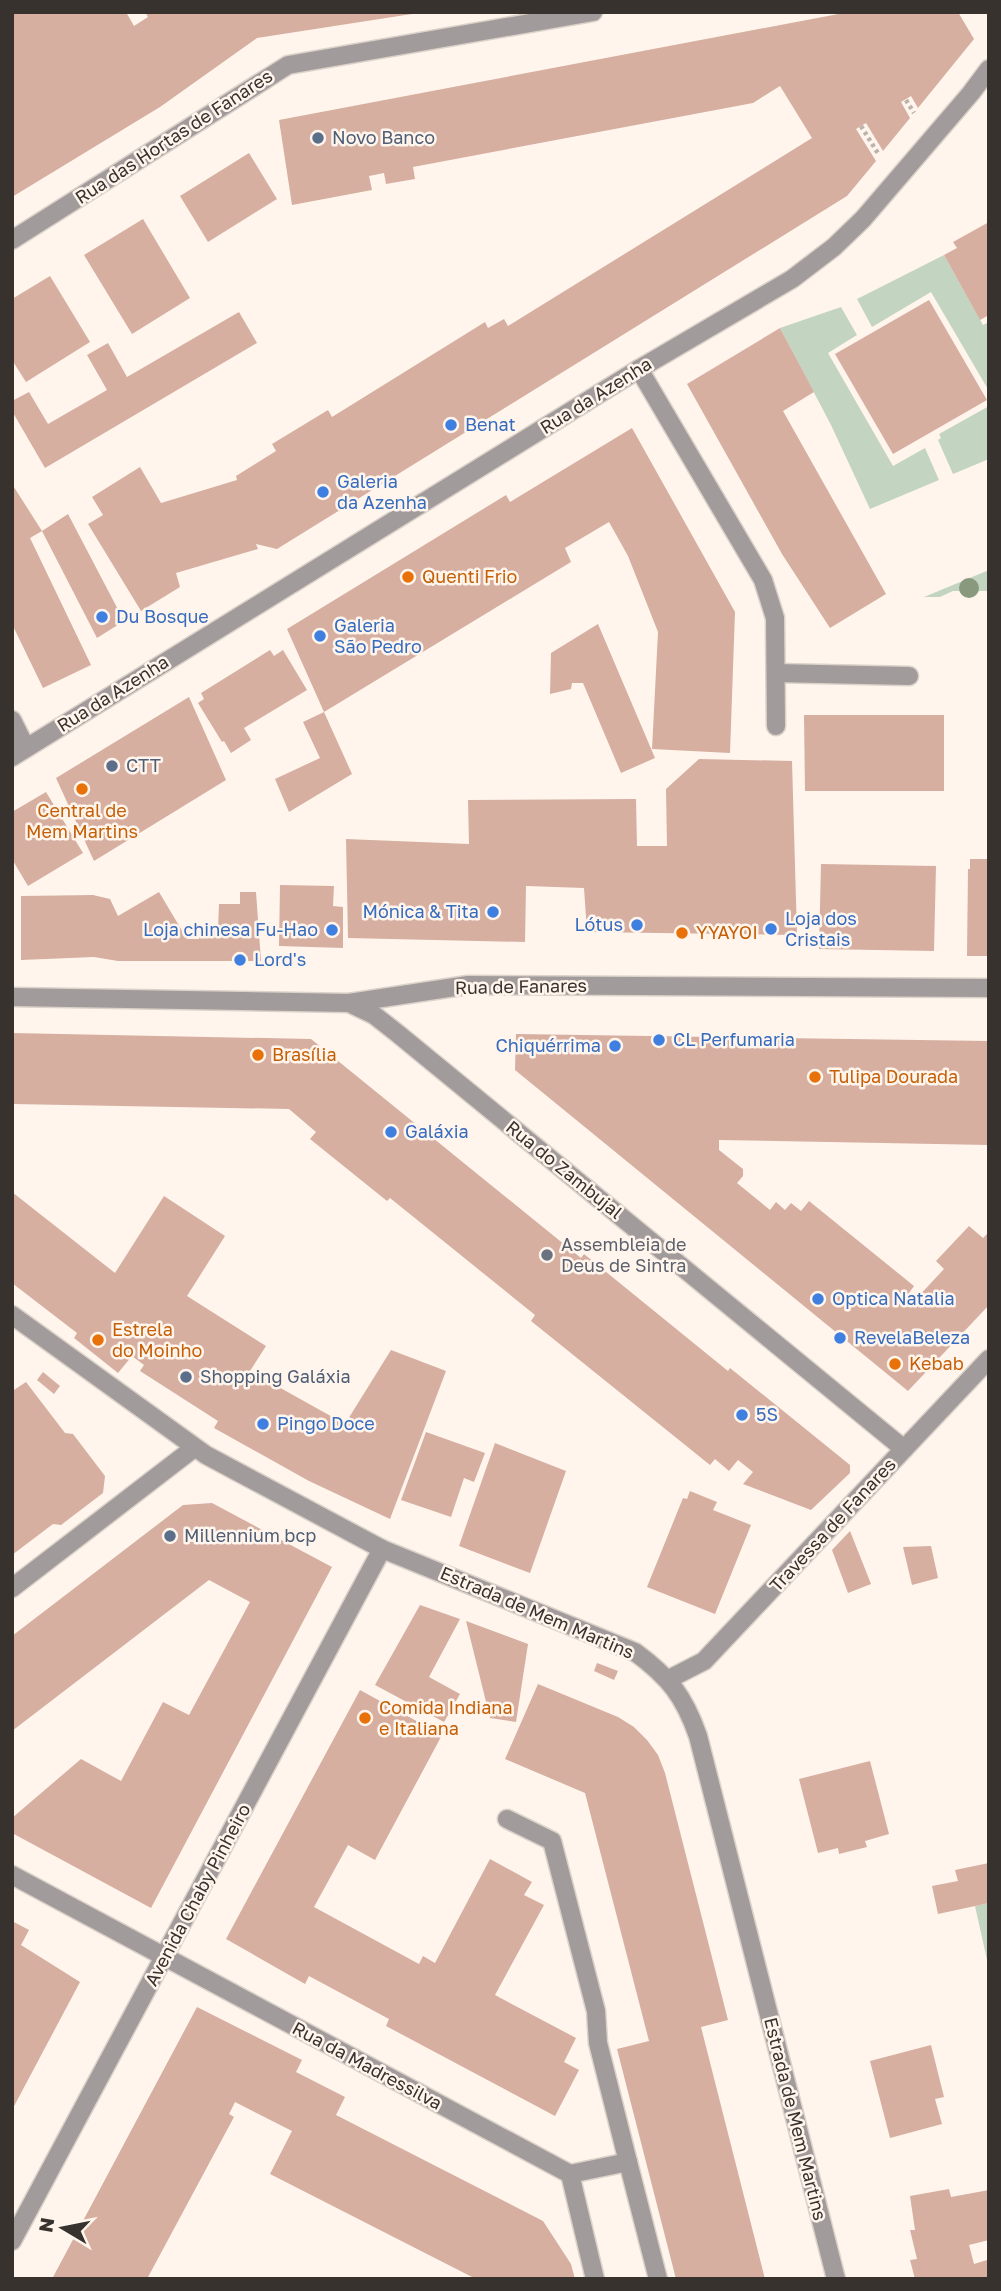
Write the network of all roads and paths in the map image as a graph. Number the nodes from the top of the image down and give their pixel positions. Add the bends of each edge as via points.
1 (593, 12) edge
2 (989, 69) edge
3 (906, 100) dead end
4 (914, 113) dead end
5 (861, 126) dead end
6 (880, 156) dead end
7 (12, 240) edge
8 (639, 369) junction
9 (776, 673) junction
10 (909, 677) dead end
11 (12, 720) edge
12 (776, 726) dead end
13 (19, 753) edge
14 (989, 988) edge
15 (12, 997) edge
16 (349, 1003) junction
17 (12, 1315) edge
18 (989, 1359) edge
19 (194, 1448) junction
20 (904, 1449) junction
21 (382, 1549) junction
22 (12, 1588) edge
23 (669, 1679) junction
24 (507, 1819) dead end
25 (12, 1875) edge
26 (164, 1957) junction
27 (628, 2162) junction
28 (570, 2174) junction
29 (12, 2241) edge
30 (595, 2279) edge
31 (658, 2279) edge
32 (836, 2279) edge

1 - 7 street, Rua das Hortas de Fanares via 288,65
2 - 8 street, Rua da Azenha via 834,247 792,279
3 - 4 path
5 - 6 path
8 - 9 street via 764,580 775,618
8 - 13 street, Rua da Azenha
9 - 10 street
9 - 12 street
11 - 13 street
14 - 16 street, Rua de Fanares via 468,985
15 - 16 street, Rua de Fanares
16 - 20 street, Rua do Zambujal via 397,1033
17 - 19 street, Estrada de Mem Martins
18 - 20 street, Travessa de Fanares
19 - 21 street, Estrada de Mem Martins
19 - 22 street
20 - 23 street, Travessa de Fanares via 704,1661
21 - 23 street, Estrada de Mem Martins via 616,1643
21 - 26 street, Avenida Chaby Pinheiro
23 - 32 street, Estrada de Mem Martins via 698,1736
24 - 27 street via 552,1841 596,2011 598,2043
25 - 26 street, Rua da Madressilva
26 - 28 street, Rua da Madressilva
26 - 29 street, Avenida Chaby Pinheiro
27 - 28 street
27 - 31 street
28 - 30 street

